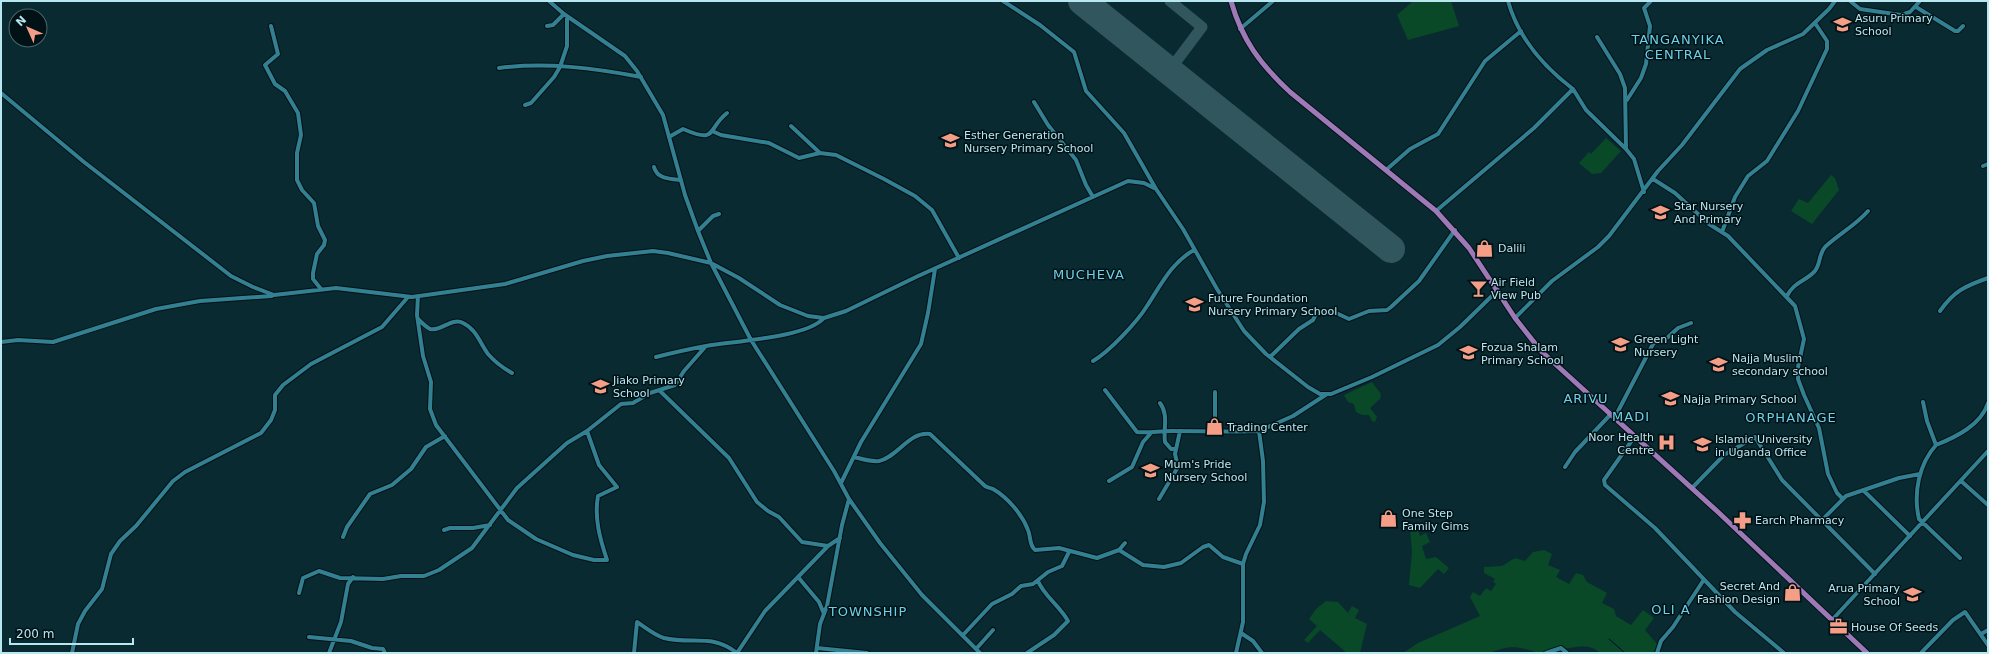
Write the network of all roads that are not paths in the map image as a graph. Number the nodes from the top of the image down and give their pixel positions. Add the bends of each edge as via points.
1 (549, 1) edge
2 (1003, 1) edge
3 (1231, 1) edge
4 (1273, 1) edge
5 (1508, 1) edge
6 (1651, 1) edge
7 (1835, 1) edge
8 (1850, 1) edge
9 (1920, 1) edge
10 (1916, 7) junction
11 (566, 15) junction
12 (1815, 23) junction
13 (271, 26) dead end
14 (547, 26) dead end
15 (1964, 26) dead end
16 (1240, 29) junction
17 (1521, 31) junction
18 (1597, 37) dead end
19 (560, 67) junction
20 (498, 68) dead end
21 (641, 77) junction
22 (1573, 89) junction
23 (1, 93) edge
24 (1627, 100) junction
25 (1034, 102) dead end
26 (525, 105) dead end
27 (727, 113) dead end
28 (791, 126) dead end
29 (712, 131) junction
30 (670, 136) junction
31 (1626, 149) junction
32 (820, 153) junction
33 (1988, 164) edge
34 (1983, 166) dead end
35 (654, 167) dead end
36 (1386, 170) junction
37 (1653, 179) junction
38 (681, 180) junction
39 (1156, 189) junction
40 (1644, 192) junction
41 (1093, 196) junction
42 (1436, 211) junction
43 (1868, 211) dead end
44 (719, 214) dead end
45 (1455, 230) junction
46 (698, 231) junction
47 (1722, 232) junction
48 (1194, 250) junction
49 (960, 258) junction
50 (711, 263) junction
51 (935, 269) junction
52 (1988, 278) edge
53 (321, 289) junction
54 (1498, 290) junction
55 (274, 295) junction
56 (418, 296) junction
57 (1787, 296) junction
58 (408, 297) junction
59 (1940, 311) dead end
60 (824, 318) junction
61 (1515, 318) junction
62 (418, 319) junction
63 (1691, 323) dead end
64 (751, 340) junction
65 (1, 342) edge
66 (706, 346) junction
67 (656, 357) dead end
68 (1270, 357) junction
69 (1093, 361) dead end
70 (512, 373) dead end
71 (1105, 390) dead end
72 (660, 392) junction
73 (1215, 392) dead end
74 (1327, 394) junction
75 (1923, 402) dead end
76 (1160, 403) dead end
77 (1988, 403) edge
78 (1987, 409) edge
79 (1613, 415) junction
80 (587, 431) junction
81 (1166, 431) junction
82 (1180, 431) junction
83 (1215, 431) junction
84 (1258, 431) junction
85 (1151, 433) junction
86 (444, 436) junction
87 (1635, 436) junction
88 (1936, 445) junction
89 (1176, 449) junction
90 (1988, 451) edge
91 (854, 457) junction
92 (1565, 467) dead end
93 (1920, 474) junction
94 (1109, 481) dead end
95 (1961, 481) junction
96 (841, 484) junction
97 (1692, 488) junction
98 (1864, 491) junction
99 (1159, 499) dead end
100 (1843, 499) junction
101 (849, 500) junction
102 (1988, 505) edge
103 (501, 512) junction
104 (1822, 520) junction
105 (1922, 524) junction
106 (490, 525) junction
107 (444, 530) dead end
108 (1910, 536) junction
109 (343, 537) dead end
110 (840, 538) junction
111 (1125, 543) dead end
112 (828, 546) junction
113 (1119, 550) junction
114 (1069, 552) junction
115 (1960, 558) dead end
116 (1243, 564) junction
117 (1875, 574) junction
118 (353, 577) junction
119 (798, 577) junction
120 (1038, 581) junction
121 (1703, 581) junction
122 (299, 593) dead end
123 (824, 614) junction
124 (1832, 620) junction
125 (993, 630) dead end
126 (1988, 630) edge
127 (1241, 633) junction
128 (1981, 634) junction
129 (963, 635) junction
130 (309, 637) dead end
131 (333, 641) junction
132 (1988, 645) edge
133 (817, 648) junction
134 (976, 649) junction
135 (72, 653) edge
136 (329, 653) edge
137 (385, 653) edge
138 (634, 653) edge
139 (737, 653) edge
140 (816, 653) edge
141 (867, 653) edge
142 (980, 653) edge
143 (1027, 653) edge
144 (1236, 653) edge
145 (1262, 653) edge
146 (1546, 653) edge
147 (1567, 653) edge
148 (1657, 653) edge
149 (1784, 653) edge
150 (1867, 653) edge
151 (1921, 653) edge

1 - 11 street
2 - 39 street via 1040,25 1074,52 1086,91 1124,133
3 - 16 main road
4 - 16 street
5 - 17 street via 1511,13
6 - 24 street via 1644,8 1650,26 1646,67
7 - 12 street
8 - 10 street via 1860,9 1902,15
9 - 10 street
10 - 15 street via 1955,31
11 - 14 street via 553,25
11 - 19 street via 567,46
11 - 21 street via 625,56
12 - 37 street via 1798,37 1767,50 1740,69
12 - 47 street via 1827,41 1827,49 1798,111 1767,161 1748,176 1735,197
13 - 53 street via 278,54 265,65 275,84 285,91 298,113 301,135 297,154 297,180 314,203 318,226 325,240 317,254 312,273 313,279
16 - 36 main road via 1258,59 1276,79
17 - 22 street via 1540,59
17 - 36 street via 1485,61 1438,134 1410,149
18 - 24 street via 1620,74
19 - 20 street via 530,64
19 - 21 street via 589,68
19 - 26 street via 548,85 531,103
21 - 30 street via 663,115
22 - 31 street via 1586,110
22 - 42 street via 1534,128
23 - 55 street via 84,162 231,276
24 - 31 street
25 - 41 street via 1048,125 1076,160
27 - 29 street
28 - 32 street
29 - 30 street via 702,136 681,130
29 - 32 street via 721,135 772,144 799,158
30 - 38 street
31 - 40 street via 1638,168
32 - 49 street via 839,157 925,203 937,217
33 - 34 street
35 - 38 street via 659,176
36 - 42 main road
37 - 40 street
37 - 47 street via 1675,192
38 - 46 street
39 - 41 street via 1144,183 1128,181
39 - 48 street
40 - 61 street via 1603,242 1552,280
41 - 49 street
42 - 45 main road
43 - 57 street via 1825,248 1820,255 1818,267 1796,283
44 - 46 street via 713,216
45 - 54 main road
45 - 68 street via 1419,281 1387,310 1369,311 1349,319 1334,312 1316,314 1313,320 1299,329
46 - 50 street
47 - 57 street
48 - 68 street via 1244,331
48 - 69 street via 1181,259 1164,278 1146,308 1132,325 1105,353
49 - 51 street
50 - 56 street via 668,253 633,252 583,261 505,284
50 - 60 street via 780,305 808,316
50 - 64 street
51 - 60 street via 846,311
51 - 91 street via 921,344
52 - 59 street via 1958,291 1947,300
53 - 55 street
53 - 58 street via 355,289
54 - 61 main road
54 - 74 street via 1438,345 1372,378
55 - 65 street via 200,301 156,309 53,342
56 - 58 street
56 - 62 street
57 - 100 street via 1795,306 1803,330 1798,379 1819,428 1828,474 1837,494
58 - 135 street via 382,327 312,364 283,385 276,395 272,420 261,433 185,472 173,481 136,526 120,540 111,554 102,589 78,624
60 - 64 street via 811,326
61 - 79 main road via 1541,351
62 - 70 street via 433,329 454,322 465,324 501,367
62 - 86 street via 423,356 431,382 431,416
63 - 79 street via 1653,344
64 - 66 street
64 - 96 street
66 - 67 street
66 - 72 street via 675,385
68 - 74 street via 1315,391
71 - 85 street via 1137,432
72 - 80 street via 647,394 633,403 621,404
72 - 112 street via 726,454 757,502 779,517 802,542
73 - 83 street
74 - 84 street via 1293,416
75 - 88 street
76 - 81 street via 1164,410
77 - 78 street
78 - 88 street via 1965,430
79 - 87 main road
79 - 92 street via 1575,452
80 - 103 street via 567,443 517,488
80 - 103 street via 599,465 617,488 598,496 597,502 597,520 607,560 578,557 536,539 508,520
81 - 82 street
81 - 85 street
81 - 89 street via 1166,443 1171,449
82 - 83 street
82 - 89 street
83 - 84 street
84 - 116 street via 1265,480 1263,511
85 - 94 street via 1143,442 1132,467
86 - 103 street
86 - 109 street via 426,447 411,469 392,485 370,494
87 - 97 main road
87 - 121 street via 1608,472 1604,482 1655,528
88 - 93 street via 1926,457
89 - 99 street via 1178,467
90 - 95 street
91 - 96 street
91 - 114 street via 880,460 899,450 915,437 930,434 985,486 992,488 1014,507 1029,530 1033,548 1059,548
93 - 98 street via 1899,478
93 - 105 street via 1918,515
95 - 102 street
95 - 105 street
96 - 101 street
97 - 104 street via 1724,455 1755,437 1782,480
97 - 124 main road
98 - 100 street
98 - 108 street
100 - 104 street
101 - 110 street
101 - 129 street via 910,582
103 - 106 street
104 - 117 street
105 - 108 street
105 - 115 street
106 - 107 street
106 - 118 street via 469,551 432,574 383,579
108 - 117 street
110 - 112 street
110 - 123 street
111 - 113 street
112 - 119 street
113 - 114 street via 1097,558
113 - 116 street via 1143,565 1164,567 1181,563 1209,545 1223,557
114 - 120 street via 1062,566 1048,572
116 - 127 street
117 - 124 street
118 - 122 street via 340,578 315,571 303,578
118 - 131 street via 348,584 341,622
119 - 123 street via 819,602
119 - 139 street via 758,620
120 - 129 street via 1021,586 1012,594 992,604
120 - 143 street via 1042,590 1061,609 1068,621 1054,635
121 - 148 street via 1673,628 1661,641
121 - 149 street
123 - 133 street
124 - 150 main road
125 - 134 street
126 - 128 street
127 - 144 street
127 - 145 street via 1253,641
128 - 132 street
128 - 151 street via 1965,612 1953,620
129 - 134 street
130 - 131 street
131 - 136 street
131 - 137 street via 351,641 383,649
133 - 140 street
133 - 141 street
134 - 142 street
138 - 139 street via 637,622 662,638 689,642 716,641
146 - 147 street via 1561,648

